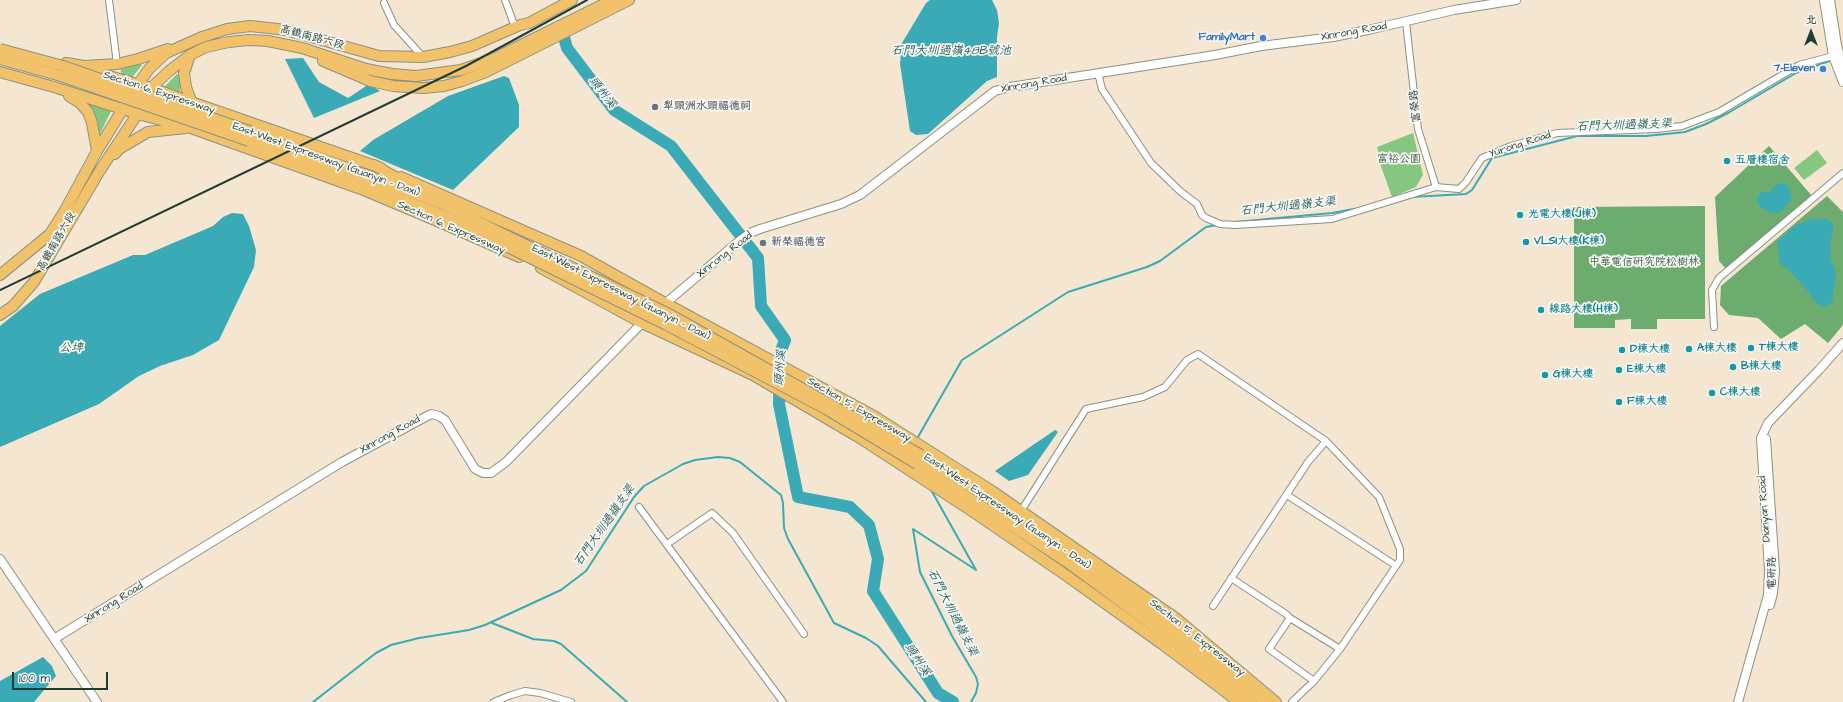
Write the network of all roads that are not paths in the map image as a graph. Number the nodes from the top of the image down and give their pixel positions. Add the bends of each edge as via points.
1 (109, 0) edge
2 (505, 0) edge
3 (559, 0) edge
4 (572, 0) edge
5 (612, 0) edge
6 (629, 0) edge
7 (1516, 0) edge
8 (1824, 0) edge
9 (1830, 0) edge
10 (384, 3) dead end
11 (1406, 22) junction
12 (517, 26) junction
13 (202, 37) junction
14 (0, 44) edge
15 (288, 45) junction
16 (0, 49) edge
17 (190, 55) junction
18 (1833, 56) junction
19 (423, 57) junction
20 (0, 59) edge
21 (66, 64) junction
22 (117, 64) junction
23 (1843, 68) edge
24 (0, 72) edge
25 (1098, 73) junction
26 (1843, 82) edge
27 (137, 84) junction
28 (54, 87) junction
29 (151, 88) junction
30 (192, 103) junction
31 (124, 109) junction
32 (138, 114) junction
33 (191, 128) junction
34 (250, 137) junction
35 (97, 151) junction
36 (374, 165) junction
37 (99, 172) junction
38 (1843, 173) edge
39 (1436, 187) junction
40 (360, 189) junction
41 (439, 208) junction
42 (507, 242) junction
43 (0, 275) edge
44 (665, 304) junction
45 (0, 315) edge
46 (642, 323) junction
47 (1714, 328) dead end
48 (1843, 343) edge
49 (1843, 349) edge
50 (1326, 441) junction
51 (1287, 495) junction
52 (640, 507) dead end
53 (1021, 511) junction
54 (667, 544) junction
55 (0, 560) edge
56 (1396, 565) junction
57 (1231, 578) junction
58 (1213, 606) dead end
59 (1290, 618) junction
60 (804, 634) dead end
61 (54, 639) junction
62 (1340, 649) junction
63 (1314, 681) junction
64 (97, 702) edge
65 (494, 702) edge
66 (571, 702) edge
67 (783, 702) edge
68 (1239, 702) edge
69 (1251, 702) edge
70 (1265, 702) edge
71 (1276, 702) edge
72 (1292, 702) edge
73 (1738, 702) edge
74 (1744, 702) edge

1 - 22 street
2 - 12 street
3 - 12 main road, 高鐵南路六段
4 - 12 main road, 高鐵南路六段 via 529,23
5 - 15 main road, 高鐵南路六段 via 493,59 461,70 431,75 392,74 366,69
6 - 15 main road, 高鐵南路六段 via 486,72 444,86 393,86 370,81
7 - 11 street, Xinrong Road via 1454,10
8 - 18 street
9 - 23 street
10 - 19 street via 394,25
11 - 25 street, Xinrong Road
11 - 39 street, 富榮路 via 1418,129
12 - 19 main road, 高鐵南路六段 via 472,46
13 - 19 main road, 高鐵南路六段 via 227,29 250,26 286,30 379,56
13 - 22 main road
13 - 27 main road, 高鐵南路六段 via 166,53
14 - 21 main road, Section 6, Expressway
15 - 17 main road, 高鐵南路六段 via 249,40 229,42 206,47
16 - 34 main road, East-West Expressway (Guanyin - Daxi), bridge via 63,66
17 - 29 main road, 高鐵南路六段
17 - 30 main road via 184,73
18 - 26 street
18 - 39 street, Yurong Road via 1799,64 1719,112 1682,126 1542,137 1482,158 1459,189
20 - 34 main road, East-West Expressway (Guanyin - Daxi), bridge
21 - 22 main road
21 - 27 main road, Section 6, Expressway
24 - 28 main road, Section 6, Expressway
25 - 39 street, Yurong Road via 1102,89 1151,163 1197,204 1202,215 1220,224 1332,219
25 - 44 street, Xinrong Road via 995,91 860,195 841,204 750,233
27 - 29 main road, Section 6, Expressway
27 - 31 main road, 高鐵南路六段
28 - 31 main road, Section 6, Expressway
28 - 35 main road via 80,103 88,112
29 - 30 main road, Section 6, Expressway
29 - 32 main road, 高鐵南路六段
30 - 36 main road, Section 6, Expressway
31 - 32 main road, Section 6, Expressway
31 - 35 main road, 高鐵南路六段
32 - 33 main road, Section 6, Expressway
32 - 37 main road, 高鐵南路六段
33 - 37 main road via 148,132 119,149
33 - 40 main road, Section 6, Expressway
34 - 41 main road, East-West Expressway (Guanyin - Daxi)
35 - 43 main road, 高鐵南路六段 via 50,234
36 - 41 main road
36 - 44 main road, Section 6, Expressway via 581,256
37 - 45 main road, 高鐵南路六段 via 34,282
38 - 47 street via 1719,278 1712,290
40 - 41 main road
40 - 46 main road, Section 6, Expressway via 532,263
41 - 42 main road, East-West Expressway (Guanyin - Daxi)
42 - 69 main road, East-West Expressway (Guanyin - Daxi), bridge via 826,409 917,464 1067,562
42 - 70 main road, East-West Expressway (Guanyin - Daxi), bridge via 670,315 921,455 1070,553 1172,628
44 - 46 street, Xinrong Road
44 - 53 main road, Section 5, Expressway via 874,416
46 - 61 street, Xinrong Road via 506,462 491,473 475,469 445,420 431,414 420,418 342,462
46 - 68 main road via 753,375 860,438 1067,576
48 - 73 street, Dianyan Road via 1768,423 1761,438 1769,570 1768,595
49 - 74 street, 電研路 via 1774,425 1766,439 1775,571 1774,594
50 - 51 street via 1308,462
50 - 53 street via 1198,354 1187,360 1165,387 1143,397 1086,409
50 - 56 street via 1379,498 1400,549 1400,560
51 - 56 street
51 - 57 street
52 - 54 street
53 - 71 main road, Section 5, Expressway via 1177,620
54 - 60 street via 712,512 733,533
54 - 67 street
55 - 61 street
56 - 62 street
57 - 58 street
57 - 59 street
59 - 62 street
59 - 63 street via 1269,649
61 - 64 street
62 - 63 street
63 - 72 street
65 - 66 street via 525,692 540,693

